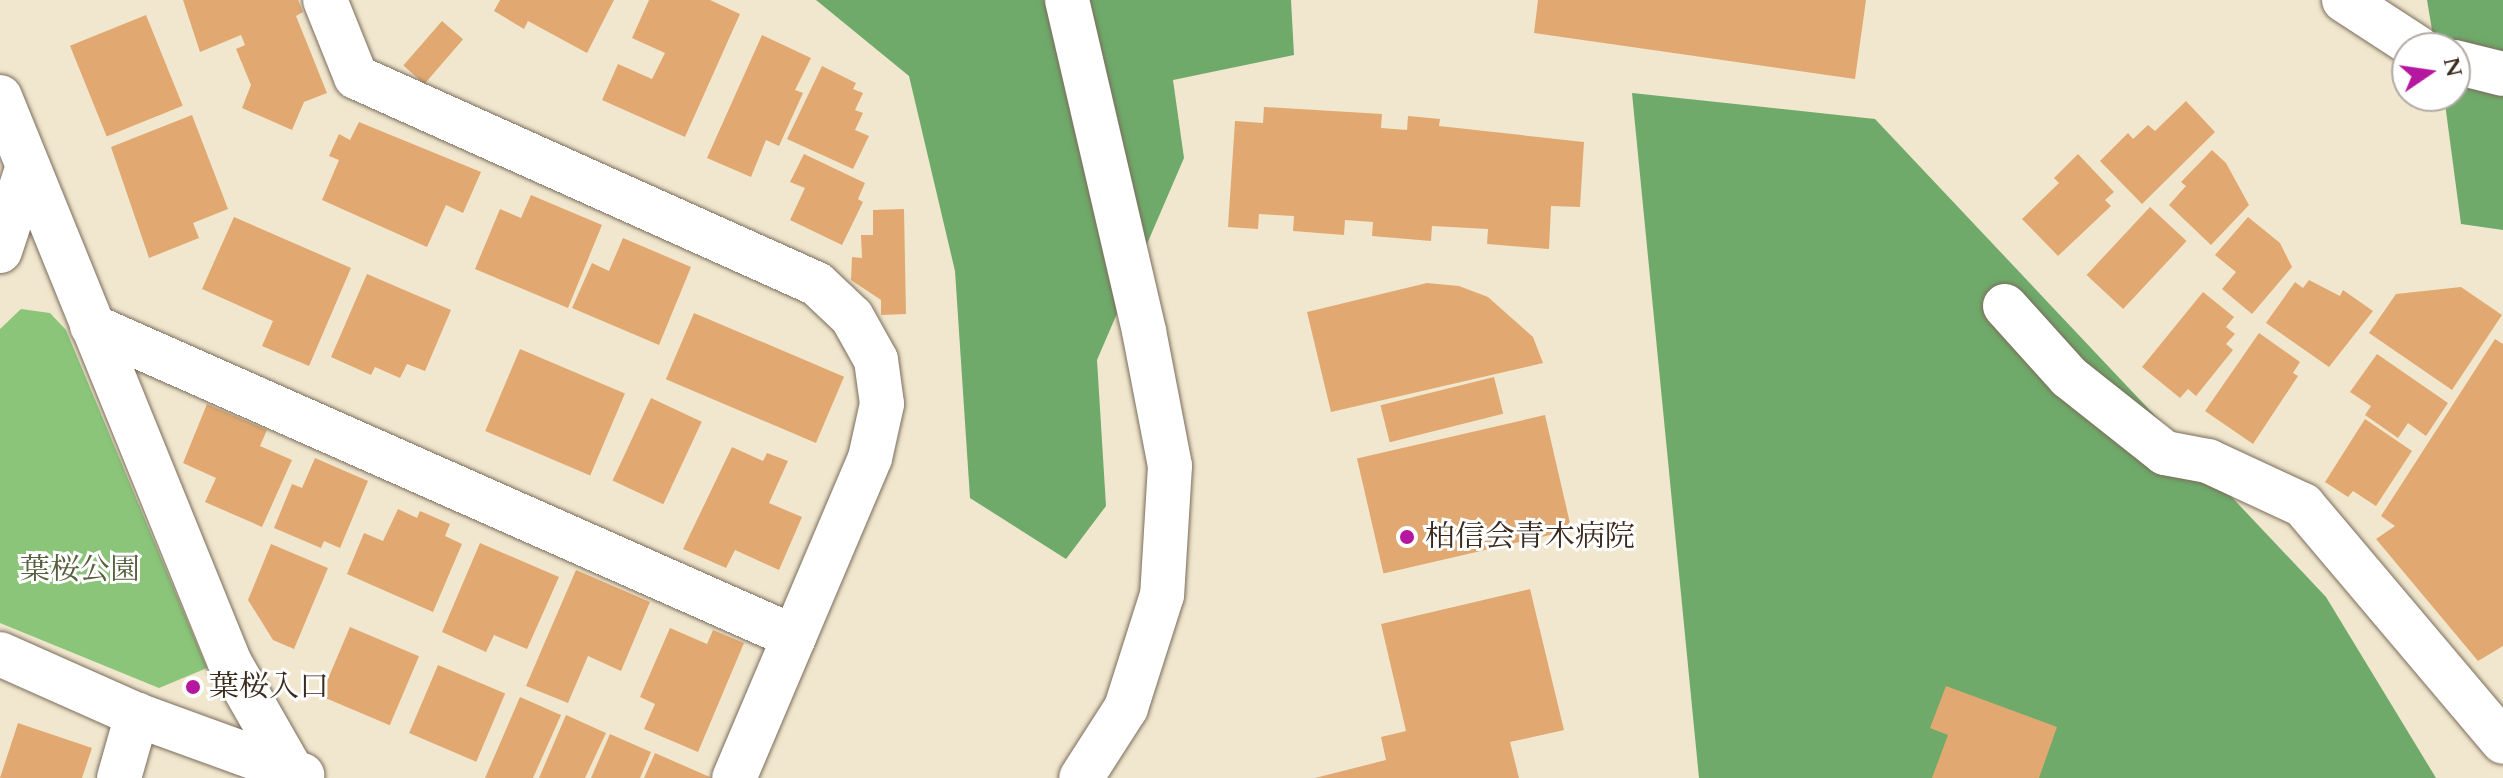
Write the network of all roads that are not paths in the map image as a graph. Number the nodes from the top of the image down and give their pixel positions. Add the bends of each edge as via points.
1 (325, 0) edge
2 (1067, 0) edge
3 (2344, 0) edge
4 (2393, 32) edge
5 (2471, 66) edge
6 (2503, 74) edge
7 (0, 97) edge
8 (27, 169) junction
9 (0, 251) edge
10 (2005, 306) dead end
11 (92, 326) junction
12 (794, 637) junction
13 (0, 654) edge
14 (137, 715) junction
15 (2503, 742) edge
16 (300, 774) edge
17 (119, 778) edge
18 (734, 778) edge
19 (1081, 778) edge

1 - 12 street via 356,77 817,284 852,317 876,360 882,404 870,458
2 - 19 street via 1170,466 1162,595 1126,708
3 - 4 street
5 - 6 street
7 - 8 street
8 - 9 street
8 - 11 street
10 - 15 street via 2069,377 2165,453 2208,461 2303,505
11 - 12 street
11 - 16 street via 230,663
12 - 18 street
13 - 14 street
14 - 16 street
14 - 17 street

